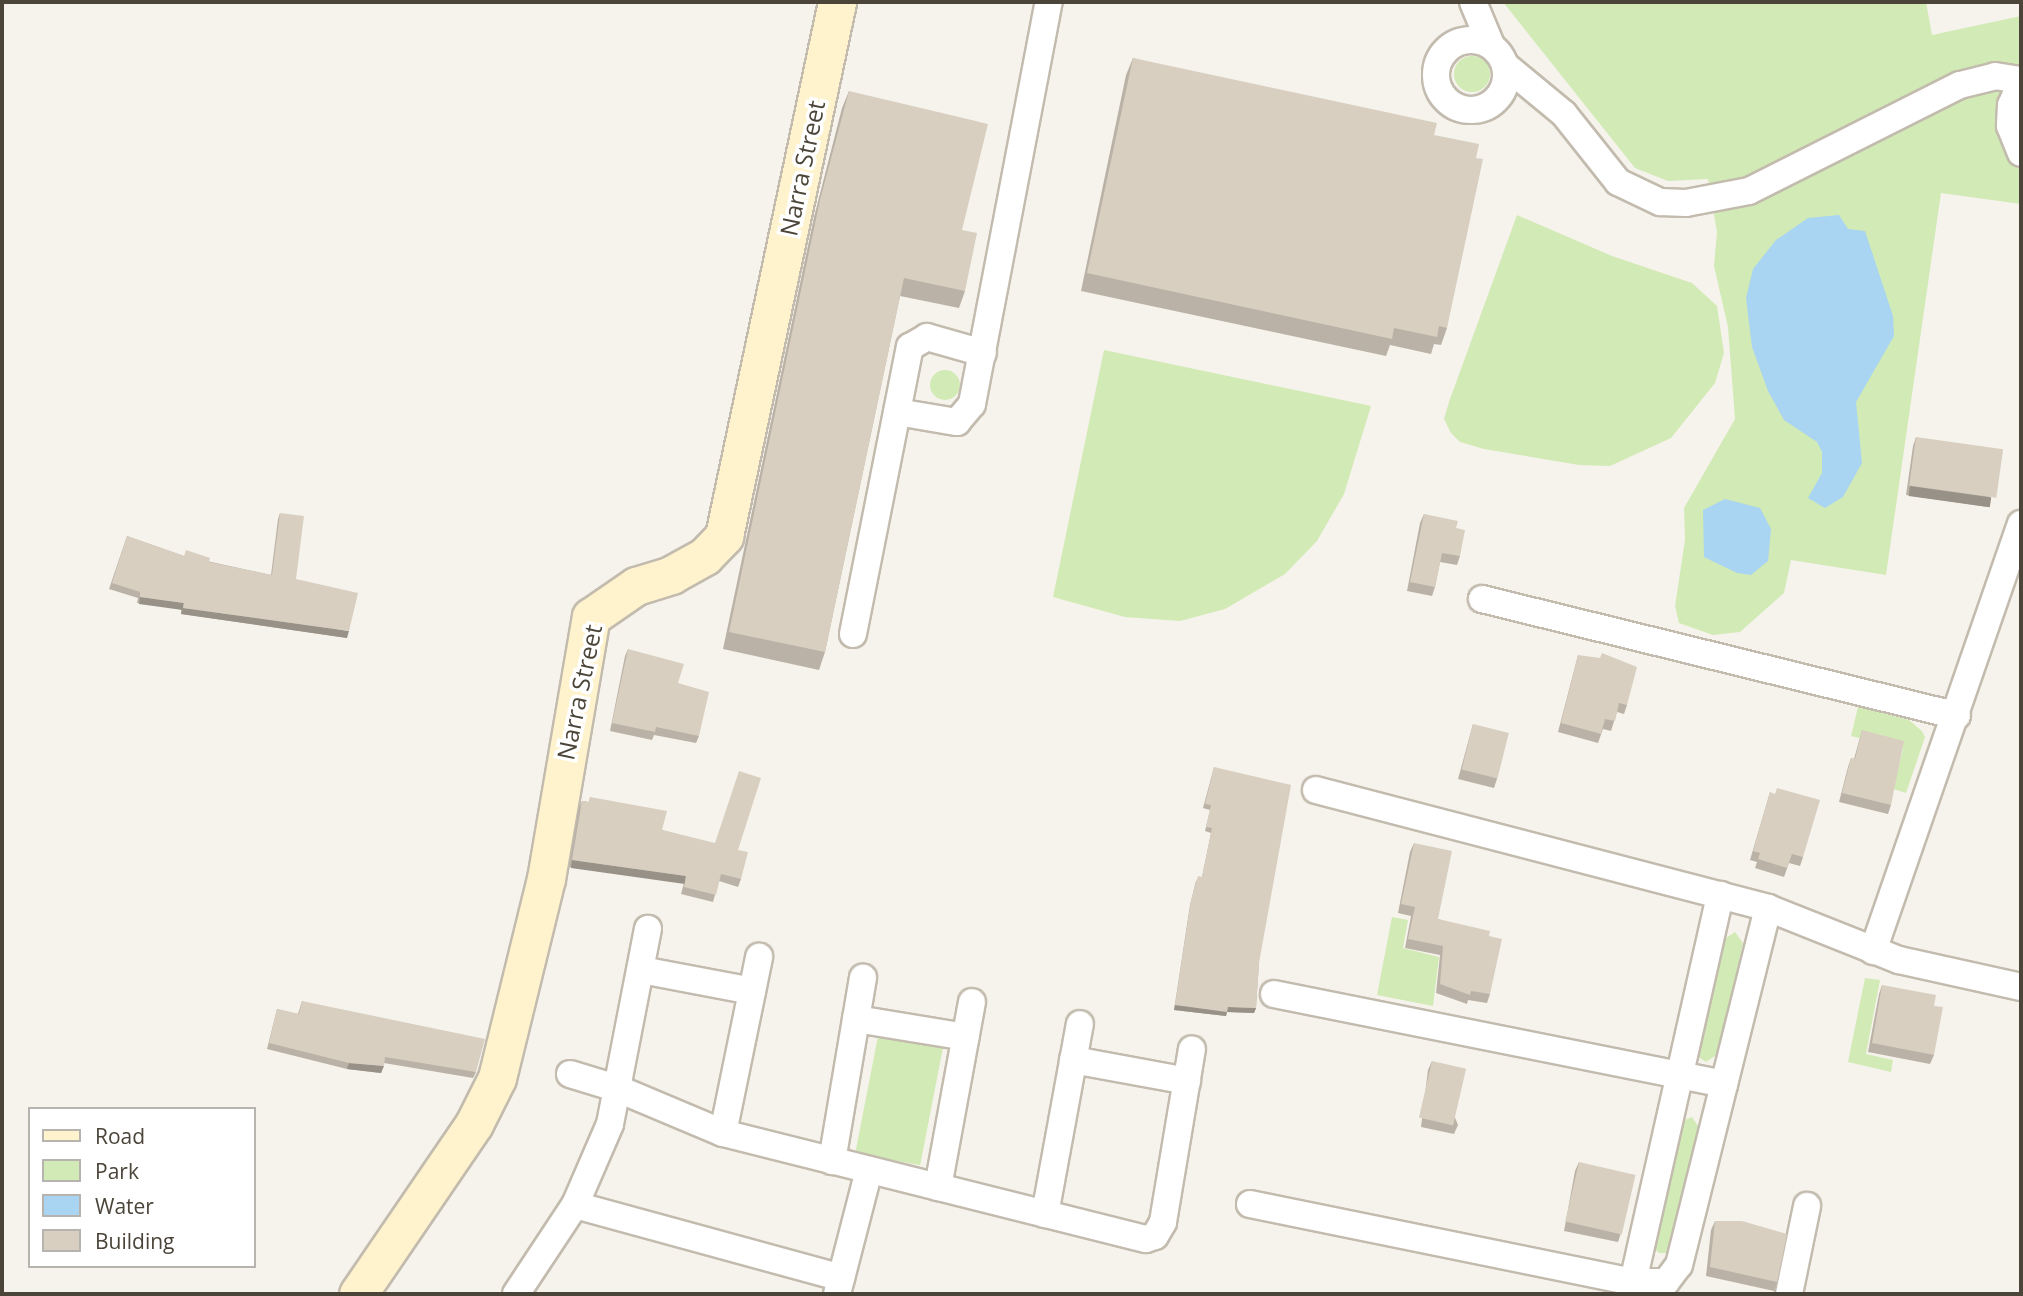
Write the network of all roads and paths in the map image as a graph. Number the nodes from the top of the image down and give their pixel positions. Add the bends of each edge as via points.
1 (837, 2) edge
2 (1049, 2) edge
3 (1473, 2) edge
4 (2021, 81) edge
5 (2021, 153) edge
6 (983, 353) junction
7 (897, 412) junction
8 (2021, 524) edge
9 (1482, 599) dead end
10 (853, 634) dead end
11 (1957, 716) junction
12 (1316, 790) dead end
13 (1720, 895) junction
14 (1768, 908) junction
15 (648, 929) dead end
16 (1873, 951) junction
17 (759, 957) dead end
18 (641, 970) junction
19 (863, 978) dead end
20 (2021, 987) edge
21 (752, 991) junction
22 (1274, 994) dead end
23 (972, 1002) dead end
24 (856, 1018) junction
25 (1080, 1024) dead end
26 (966, 1037) junction
27 (1192, 1049) dead end
28 (1073, 1060) junction
29 (570, 1074) dead end
30 (1680, 1074) junction
31 (1186, 1081) junction
32 (1724, 1084) junction
33 (616, 1087) junction
34 (723, 1133) junction
35 (832, 1161) junction
36 (869, 1170) junction
37 (938, 1187) junction
38 (1250, 1204) dead end
39 (575, 1205) junction
40 (1807, 1206) dead end
41 (1045, 1214) junction
42 (1633, 1282) junction
43 (839, 1286) edge
44 (358, 1294) edge
45 (516, 1294) edge
46 (1789, 1294) edge

1 - 44 street, Narra Street via 724,536 705,556 671,575 636,586 591,617 546,879 497,1077 474,1124
2 - 6 street
3 - 4 street via 1498,56 1564,114 1618,182 1660,202 1686,203 1749,191 1960,85 1996,76
4 - 5 street via 2011,105 2010,126
6 - 7 street via 972,404 957,422
6 - 7 street via 927,337 916,340 910,347
7 - 10 street
8 - 11 street
9 - 11 street
11 - 16 street
12 - 13 street
13 - 14 street
13 - 30 street
14 - 16 street
14 - 32 street
15 - 18 street
16 - 20 street via 1926,968
17 - 21 street
18 - 21 street
18 - 33 street
19 - 24 street
21 - 34 street
22 - 30 street
23 - 26 street
24 - 26 street
24 - 35 street
25 - 28 street
26 - 37 street
27 - 31 street
28 - 31 street
28 - 41 street
29 - 33 street
30 - 32 street
30 - 42 street
31 - 41 street via 1163,1222 1154,1236 1146,1239
32 - 42 street via 1679,1266 1667,1282
33 - 34 street
33 - 39 street via 610,1124
34 - 35 street
35 - 36 street
36 - 37 street
36 - 43 street
37 - 41 street
38 - 42 street
39 - 43 street
39 - 45 street
40 - 46 street

